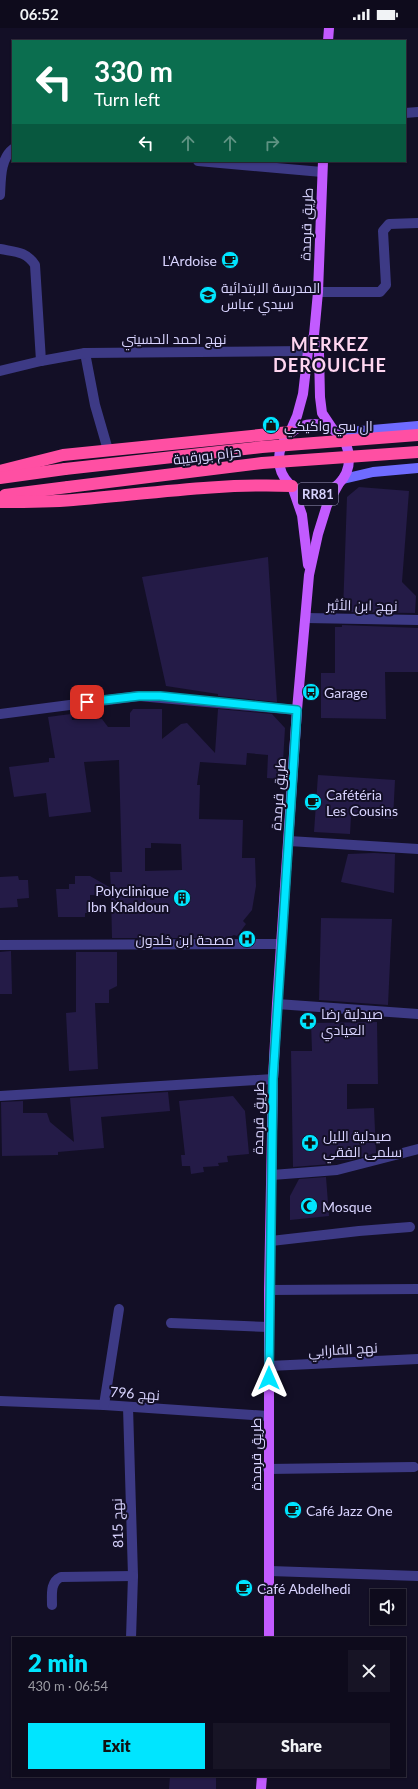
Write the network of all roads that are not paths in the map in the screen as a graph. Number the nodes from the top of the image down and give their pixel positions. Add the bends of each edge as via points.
1 (329, 28) edge
2 (328, 40) edge
3 (418, 112) edge
4 (406, 113) edge
5 (12, 150) edge
6 (209, 162) edge
7 (323, 162) edge
8 (322, 172) junction
9 (0, 195) edge
10 (418, 223) edge
11 (0, 249) edge
12 (318, 292) junction
13 (314, 336) junction
14 (308, 351) junction
15 (85, 353) junction
16 (41, 361) junction
17 (0, 370) edge
18 (418, 426) edge
19 (335, 430) junction
20 (290, 432) junction
21 (418, 435) edge
22 (108, 450) junction
23 (418, 452) edge
24 (418, 468) edge
25 (0, 471) edge
26 (0, 478) edge
27 (341, 482) junction
28 (292, 486) junction
29 (0, 496) edge
30 (0, 502) edge
31 (309, 575) junction
32 (306, 618) junction
33 (418, 620) edge
34 (297, 710) junction
35 (0, 714) edge
36 (289, 842) junction
37 (418, 849) edge
38 (282, 944) junction
39 (0, 945) edge
40 (277, 1004) junction
41 (418, 1014) edge
42 (273, 1079) junction
43 (0, 1096) edge
44 (418, 1149) edge
45 (272, 1175) junction
46 (410, 1227) dead end
47 (271, 1241) junction
48 (418, 1289) edge
49 (269, 1290) junction
50 (119, 1309) dead end
51 (171, 1323) dead end
52 (269, 1327) junction
53 (418, 1359) edge
54 (269, 1366) junction
55 (0, 1400) edge
56 (104, 1405) junction
57 (128, 1407) junction
58 (268, 1416) junction
59 (414, 1467) dead end
60 (268, 1469) junction
61 (270, 1571) junction
62 (133, 1576) junction
63 (418, 1576) edge
64 (52, 1605) dead end
65 (131, 1637) edge
66 (269, 1637) edge
67 (262, 1777) edge
68 (261, 1789) edge

1 - 2 main road
3 - 4 street
5 - 9 street via 7,153 2,164
6 - 8 street
7 - 8 main road, طريق قرمدة / RR81
8 - 12 main road, طريق قرمدة / RR81
10 - 12 street via 389,224 383,231 386,285 380,292
11 - 16 street via 22,253 30,257 35,265
12 - 13 main road, طريق قرمدة / RR81
13 - 14 main road, طريق قرمدة / RR81
13 - 19 main road, طريق قرمدة / RR81 via 319,353 322,413
14 - 15 street, نهج احمد الحسيني
14 - 20 main road, طريق قرمدة / RR81 via 303,394
15 - 16 street, نهج احمد الحسيني
15 - 22 street via 95,405
16 - 17 street, نهج احمد الحسيني
18 - 19 main road
19 - 20 main road via 322,424 311,423
19 - 27 main road, RR81 via 345,440 349,450 348,470
20 - 22 highway
20 - 28 main road, RR81 via 279,453 279,466
21 - 26 highway, حزام بورقيبة, bridge via 262,447
22 - 25 highway via 63,455
23 - 29 highway, حزام بورقيبة, bridge via 262,463
24 - 27 main road via 373,472
27 - 28 main road, RR81 via 330,491 320,494 300,492
27 - 31 main road, طريق قرمدة / RR81 via 327,505
28 - 30 highway via 227,486 72,500
28 - 31 main road, طريق قرمدة / RR81 via 302,515
31 - 32 main road, طريق قرمدة / RR81
32 - 33 street, نهج ابن الأثير
32 - 34 main road, طريق قرمدة / RR81
34 - 35 street via 139,696
34 - 36 main road, طريق قرمدة / RR81
36 - 37 street
36 - 38 main road, طريق قرمدة / RR81
38 - 39 street
38 - 40 main road, طريق قرمدة / RR81
40 - 41 street
40 - 42 main road, طريق قرمدة / RR81
42 - 43 street
42 - 45 main road, طريق قرمدة / RR81
44 - 45 street via 337,1170
45 - 47 main road, طريق قرمدة / RR81
46 - 47 street
47 - 49 main road, طريق قرمدة / RR81
48 - 49 street
49 - 52 main road, طريق قرمدة / RR81
50 - 56 street
51 - 52 street
52 - 54 main road, طريق قرمدة / RR81
53 - 54 street, نهج الفارابي
54 - 58 main road, طريق قرمدة / RR81
55 - 56 street, نهج 796
56 - 57 street, نهج 796
57 - 58 street, نهج 796
57 - 62 street, نهج 815
58 - 60 main road, طريق قرمدة / RR81
59 - 60 street
60 - 61 main road, طريق قرمدة / RR81
61 - 63 street
61 - 66 main road, طريق قرمدة / RR81
62 - 64 street via 61,1577 53,1584
62 - 65 street, نهج 815
67 - 68 main road

